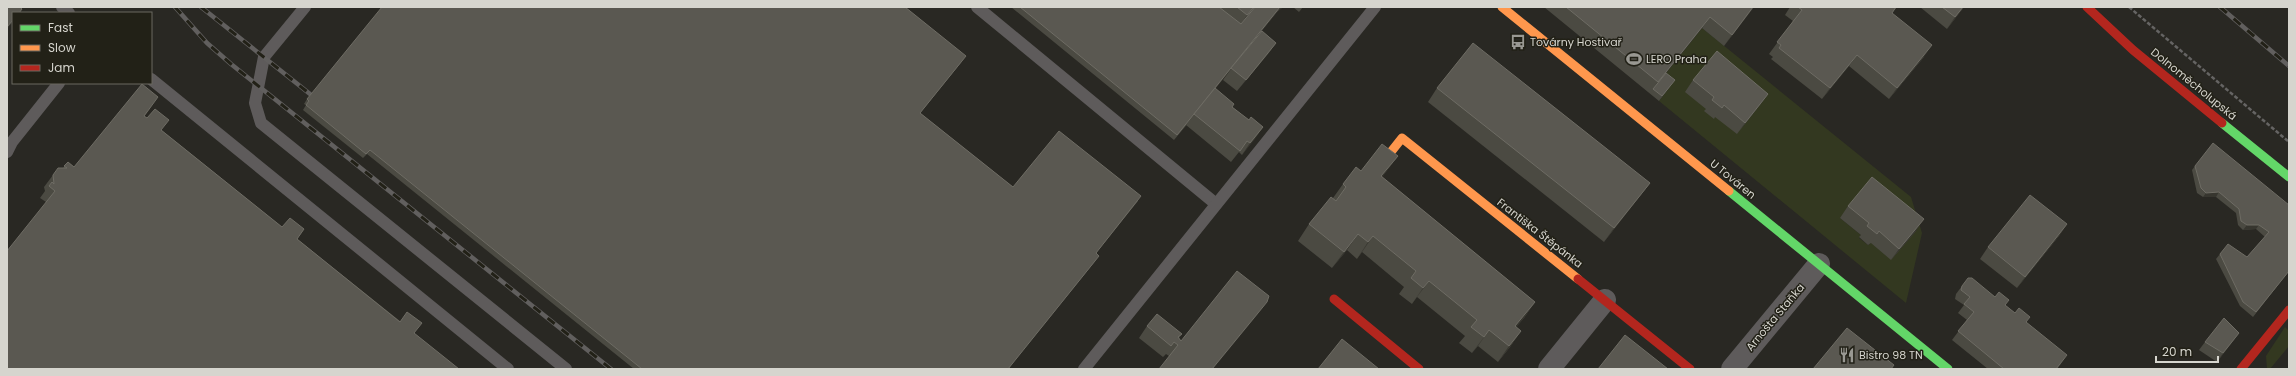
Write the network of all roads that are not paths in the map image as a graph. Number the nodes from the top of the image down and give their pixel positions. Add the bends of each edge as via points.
1 (306, 7) edge
2 (1375, 7) edge
3 (1502, 7) edge
4 (2087, 7) edge
5 (981, 8) edge
6 (152, 80) edge
7 (58, 84) edge
8 (7, 152) edge
9 (1380, 167) edge
10 (2289, 177) edge
11 (1216, 204) junction
12 (1819, 264) junction
13 (1334, 299) dead end
14 (1605, 300) junction
15 (2289, 310) edge
16 (2242, 368) edge
17 (508, 369) edge
18 (566, 369) edge
19 (1084, 369) edge
20 (1419, 369) edge
21 (1549, 369) edge
22 (1690, 369) edge
23 (1732, 369) edge
24 (1948, 369) edge

1 - 18 lane via 264,57 255,103 261,123
2 - 11 lane
3 - 12 street, U Továren
4 - 10 street, Dolnoměcholupská via 2133,50
5 - 11 lane
6 - 17 lane
7 - 8 lane via 12,142
9 - 14 street, Františka Štěpánka via 1402,138
11 - 19 lane
12 - 23 street, Arnošta Staňka
12 - 24 street, U Továren
13 - 20 street
14 - 21 street
14 - 22 street, Františka Štěpánka
15 - 16 street

